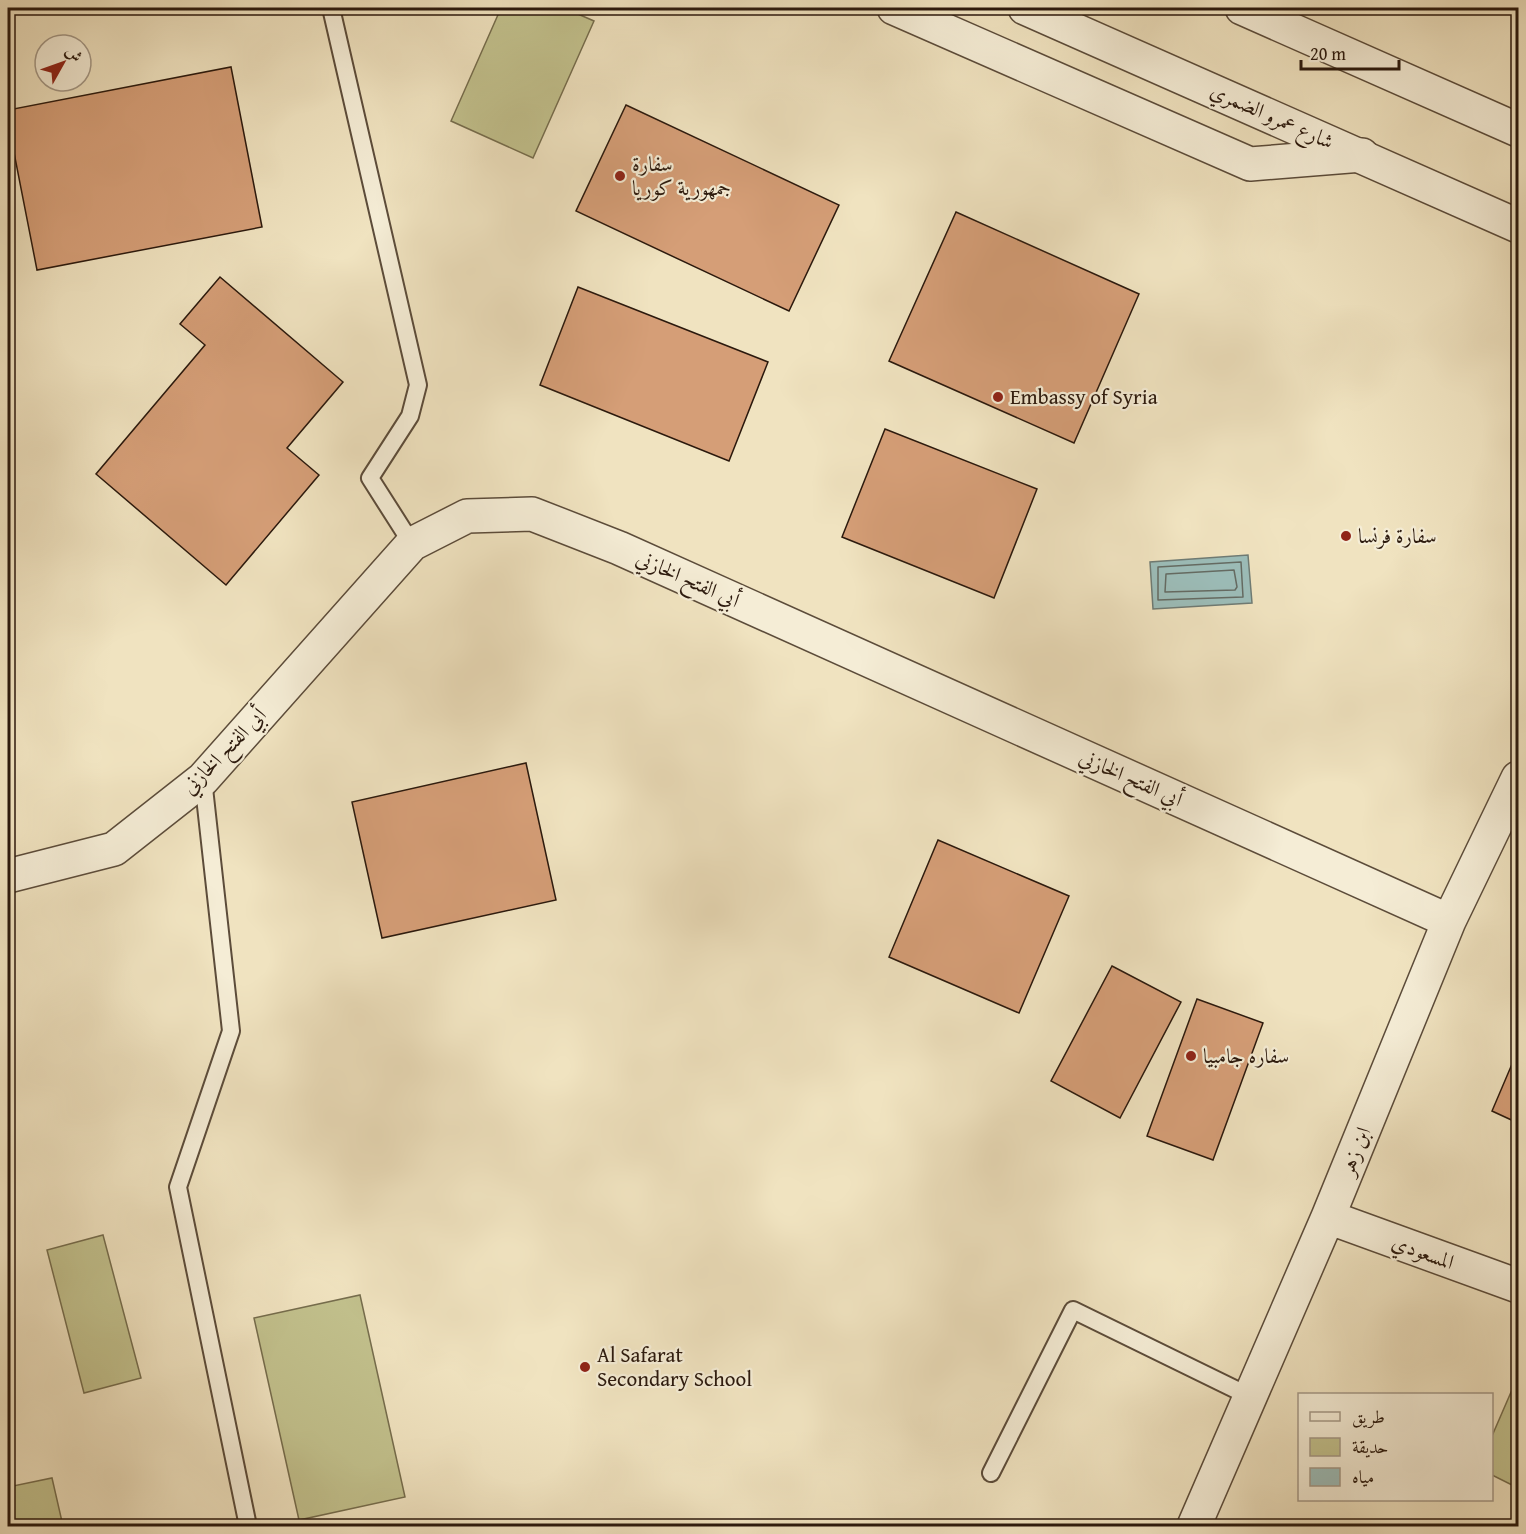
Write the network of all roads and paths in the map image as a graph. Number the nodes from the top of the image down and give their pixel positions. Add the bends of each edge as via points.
1 (331, 8) edge
2 (894, 8) edge
3 (1025, 8) edge
4 (1242, 8) edge
5 (1518, 130) edge
6 (1362, 155) junction
7 (1518, 226) edge
8 (412, 543) junction
9 (1518, 778) edge
10 (203, 779) junction
11 (8, 876) edge
12 (1449, 921) junction
13 (1328, 1217) junction
14 (1518, 1286) edge
15 (1248, 1396) junction
16 (991, 1473) dead end
17 (248, 1527) edge
18 (1194, 1527) edge

1 - 8 lane via 418,385 410,416 370,478
2 - 6 street via 1250,164
3 - 6 street, شارع عمرو الضمري
4 - 5 street
6 - 7 street, شارع عمرو الضمري
8 - 10 street, أبي الفتح الخازني
8 - 12 street, أبي الفتح الخازني via 467,516 531,514 619,548
9 - 12 street, ابن زهر
10 - 11 street, أبي الفتح الخازني via 114,849
10 - 17 lane via 231,1031 178,1188
12 - 13 street, ابن زهر
13 - 14 street, المسعودي
13 - 15 street, ابن زهر
15 - 16 lane via 1073,1310
15 - 18 street, ابن زهر

